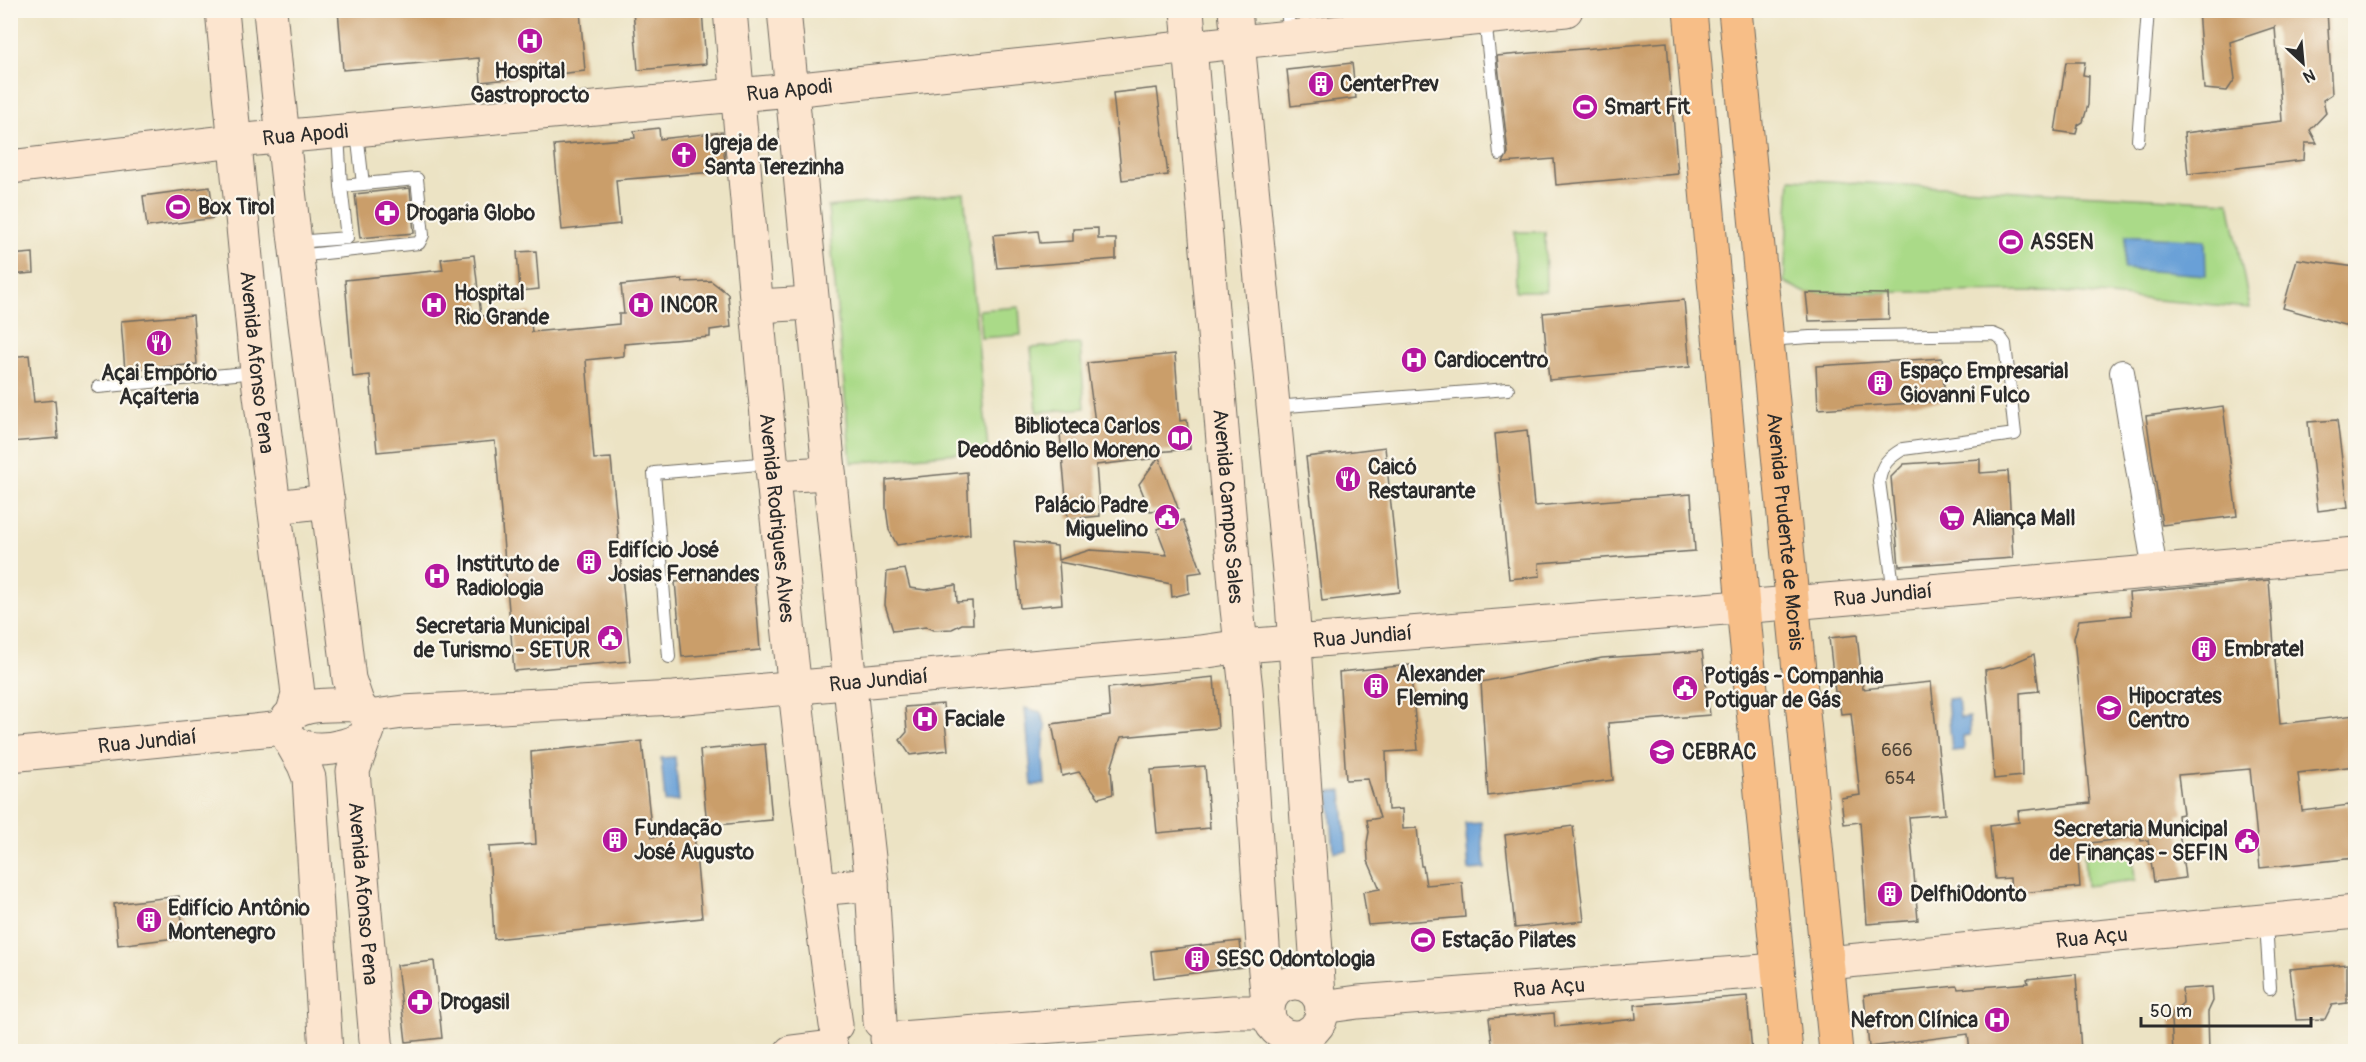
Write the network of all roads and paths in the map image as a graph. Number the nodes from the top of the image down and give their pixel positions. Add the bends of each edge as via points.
1 (222, 10) edge
2 (270, 10) edge
3 (730, 10) edge
4 (784, 10) edge
5 (1187, 10) edge
6 (1566, 10) edge
7 (1690, 10) edge
8 (1735, 10) edge
9 (2148, 10) edge
10 (1485, 18) junction
11 (1289, 24) edge
12 (1237, 26) edge
13 (1190, 47) junction
14 (791, 90) junction
15 (738, 94) junction
16 (347, 132) junction
17 (282, 137) junction
18 (2138, 140) dead end
19 (235, 141) junction
20 (1500, 154) dead end
21 (10, 167) edge
22 (363, 184) junction
23 (341, 186) junction
24 (295, 249) junction
25 (812, 303) junction
26 (757, 306) junction
27 (1267, 340) junction
28 (1766, 340) junction
29 (1215, 344) junction
30 (257, 372) junction
31 (2122, 372) dead end
32 (98, 387) dead end
33 (1508, 389) dead end
34 (1273, 407) junction
35 (773, 469) junction
36 (829, 473) junction
37 (328, 501) junction
38 (276, 507) junction
39 (2355, 554) edge
40 (2155, 571) junction
41 (1894, 594) junction
42 (1791, 603) junction
43 (1743, 606) junction
44 (1295, 644) junction
45 (1242, 646) junction
46 (669, 657) dead end
47 (850, 684) junction
48 (794, 689) junction
49 (364, 720) junction
50 (289, 728) junction
51 (10, 755) edge
52 (872, 884) junction
53 (817, 889) junction
54 (2355, 912) edge
55 (2266, 922) junction
56 (1827, 963) junction
57 (1777, 970) junction
58 (2270, 988) dead end
59 (1322, 1019) edge
60 (1269, 1022) edge
61 (884, 1038) edge
62 (833, 1041) edge
63 (326, 1052) edge
64 (377, 1052) edge
65 (791, 1052) edge
66 (1786, 1052) edge
67 (1836, 1052) edge

1 - 19 main road, Avenida Afonso Pena
2 - 17 main road
3 - 15 main road, Avenida Rodrigues Alves
4 - 14 main road
5 - 13 main road, Avenida Campos Sales
6 - 10 main road, Rua Apodi
7 - 43 main road via 1703,209
8 - 28 main road, Avenida Prudente de Morais
9 - 18 lane
10 - 11 main road, Rua Apodi
10 - 20 lane
11 - 12 main road, Rua Apodi
12 - 13 main road, Rua Apodi
12 - 27 main road
13 - 14 main road, Rua Apodi
13 - 29 main road, Avenida Campos Sales
14 - 15 main road, Rua Apodi
14 - 25 main road
15 - 16 main road, Rua Apodi
15 - 26 main road, Avenida Rodrigues Alves via 748,268
16 - 17 main road, Rua Apodi
16 - 22 lane
16 - 23 lane
17 - 19 main road, Rua Apodi
17 - 24 main road
19 - 21 main road, Rua Apodi
19 - 30 main road, Avenida Afonso Pena
22 - 23 lane
22 - 24 lane via 417,179 423,235 419,243
23 - 24 lane via 347,238
24 - 37 main road
25 - 26 main road
25 - 36 main road
26 - 35 main road, Avenida Rodrigues Alves
27 - 29 main road
27 - 34 main road
28 - 41 lane via 1993,334 2005,344 2015,434 1903,449 1890,456 1882,467 1879,481
28 - 42 main road, Avenida Prudente de Morais
29 - 45 main road, Avenida Campos Sales
30 - 32 lane
30 - 38 main road, Avenida Afonso Pena
31 - 40 street
33 - 34 lane
34 - 44 main road
35 - 36 main road
35 - 46 lane via 654,473
35 - 48 main road, Avenida Rodrigues Alves
36 - 47 main road
37 - 38 main road
37 - 49 main road via 349,679
38 - 50 main road, Avenida Afonso Pena via 298,695
39 - 40 main road, Rua Jundiaí
40 - 41 main road, Rua Jundiaí
41 - 42 main road, Rua Jundiaí
42 - 43 main road, Rua Jundiaí
42 - 56 main road, Avenida Prudente de Morais
43 - 44 main road, Rua Jundiaí
43 - 57 main road
44 - 45 main road, Rua Jundiaí
44 - 59 main road
45 - 47 main road, Rua Jundiaí
45 - 60 main road, Avenida Campos Sales
47 - 48 main road, Rua Jundiaí
47 - 52 main road
48 - 49 main road, Rua Jundiaí via 403,712
48 - 53 main road, Avenida Rodrigues Alves
49 - 50 main road, Rua Jundiaí via 343,745 315,748 302,747
49 - 64 main road, Avenida Afonso Pena via 353,771
50 - 51 main road, Rua Jundiaí
50 - 63 main road via 309,778
52 - 53 main road
52 - 61 main road
53 - 62 main road, Avenida Rodrigues Alves
54 - 55 main road, Rua Açu
55 - 56 main road, Rua Açu
55 - 58 lane
56 - 67 main road, Avenida Prudente de Morais
57 - 59 main road, Rua Açu via 1358,1002
57 - 66 main road
59 - 60 main road via 1315,1029 1299,1037 1281,1034
59 - 60 main road via 1305,984 1287,984 1279,988
60 - 61 main road via 1233,1012
61 - 62 main road via 872,1016 852,1013 843,1018
62 - 65 main road

